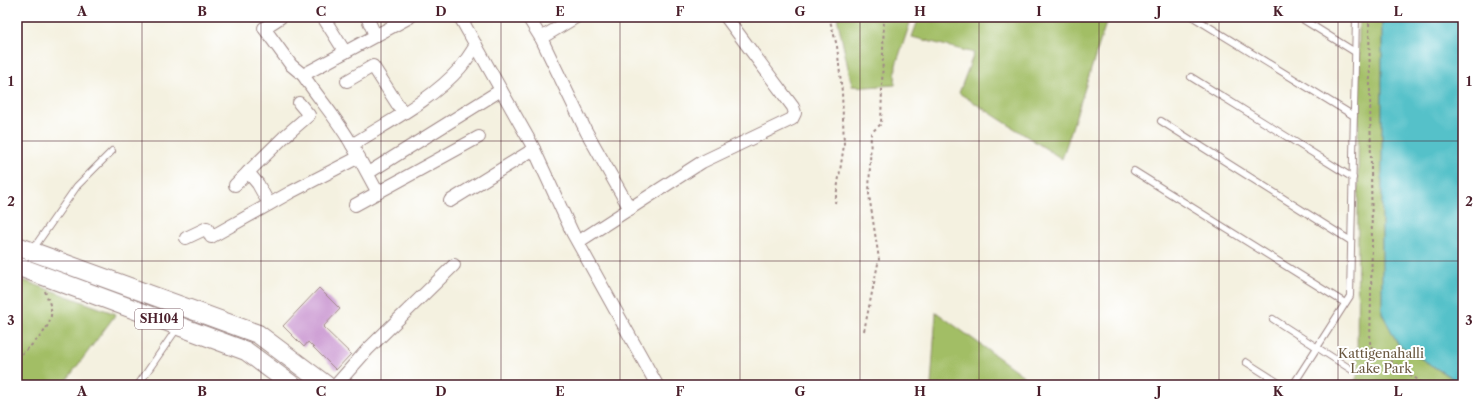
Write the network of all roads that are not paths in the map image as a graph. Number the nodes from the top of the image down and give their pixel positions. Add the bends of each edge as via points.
1 (281, 17) edge
2 (323, 17) edge
3 (366, 17) edge
4 (410, 17) edge
5 (460, 17) edge
6 (528, 17) edge
7 (576, 17) edge
8 (726, 17) edge
9 (1193, 17) edge
10 (1299, 17) edge
11 (1356, 17) edge
12 (375, 36) junction
13 (541, 38) junction
14 (476, 45) junction
15 (345, 52) junction
16 (1355, 52) junction
17 (303, 75) junction
18 (1191, 77) dead end
19 (347, 81) dead end
20 (501, 90) junction
21 (299, 103) dead end
22 (403, 113) junction
23 (1354, 116) junction
24 (1161, 121) dead end
25 (479, 137) dead end
26 (352, 145) junction
27 (534, 149) junction
28 (112, 151) dead end
29 (359, 157) junction
30 (1134, 171) dead end
31 (248, 172) junction
32 (368, 173) junction
33 (1353, 178) junction
34 (235, 185) dead end
35 (378, 193) junction
36 (450, 201) dead end
37 (269, 204) junction
38 (354, 205) dead end
39 (630, 209) junction
40 (186, 238) dead end
41 (1351, 241) junction
42 (578, 242) junction
43 (24, 249) edge
44 (454, 265) dead end
45 (17, 266) edge
46 (1345, 303) junction
47 (1273, 319) dead end
48 (179, 326) junction
49 (1317, 347) junction
50 (1246, 362) dead end
51 (1352, 370) dead end
52 (138, 385) edge
53 (292, 385) edge
54 (326, 385) edge
55 (336, 385) edge
56 (657, 385) edge
57 (1282, 385) edge
58 (1294, 385) edge

1 - 17 street via 264,28 291,65
2 - 15 street
3 - 12 street
4 - 12 street
5 - 14 street
6 - 13 street
7 - 13 street
8 - 39 street via 795,113 792,119 702,162
9 - 23 lane
10 - 16 lane
11 - 16 lane
12 - 15 street
13 - 39 street via 586,131
14 - 20 street
14 - 22 street via 460,68
15 - 17 street
16 - 23 lane
17 - 26 street via 340,124
18 - 33 lane
19 - 22 street via 373,66
20 - 27 street
20 - 32 street
21 - 31 street via 309,115
22 - 26 street
23 - 33 lane
24 - 41 lane
25 - 35 street
26 - 29 street
27 - 36 street
27 - 42 street
28 - 43 lane via 77,186
29 - 32 street
29 - 37 street
30 - 46 lane
31 - 34 street
31 - 37 street
32 - 35 street
33 - 41 lane
35 - 38 street
37 - 40 street via 211,237 211,226
39 - 42 street
41 - 46 lane via 1350,296
42 - 56 street
43 - 54 main road, SH104 via 258,334
44 - 55 street via 367,350
45 - 48 main road, SH104
46 - 49 lane
47 - 49 lane
48 - 52 lane
48 - 53 main road, SH104 via 246,351
49 - 51 lane
49 - 58 lane
50 - 57 lane

